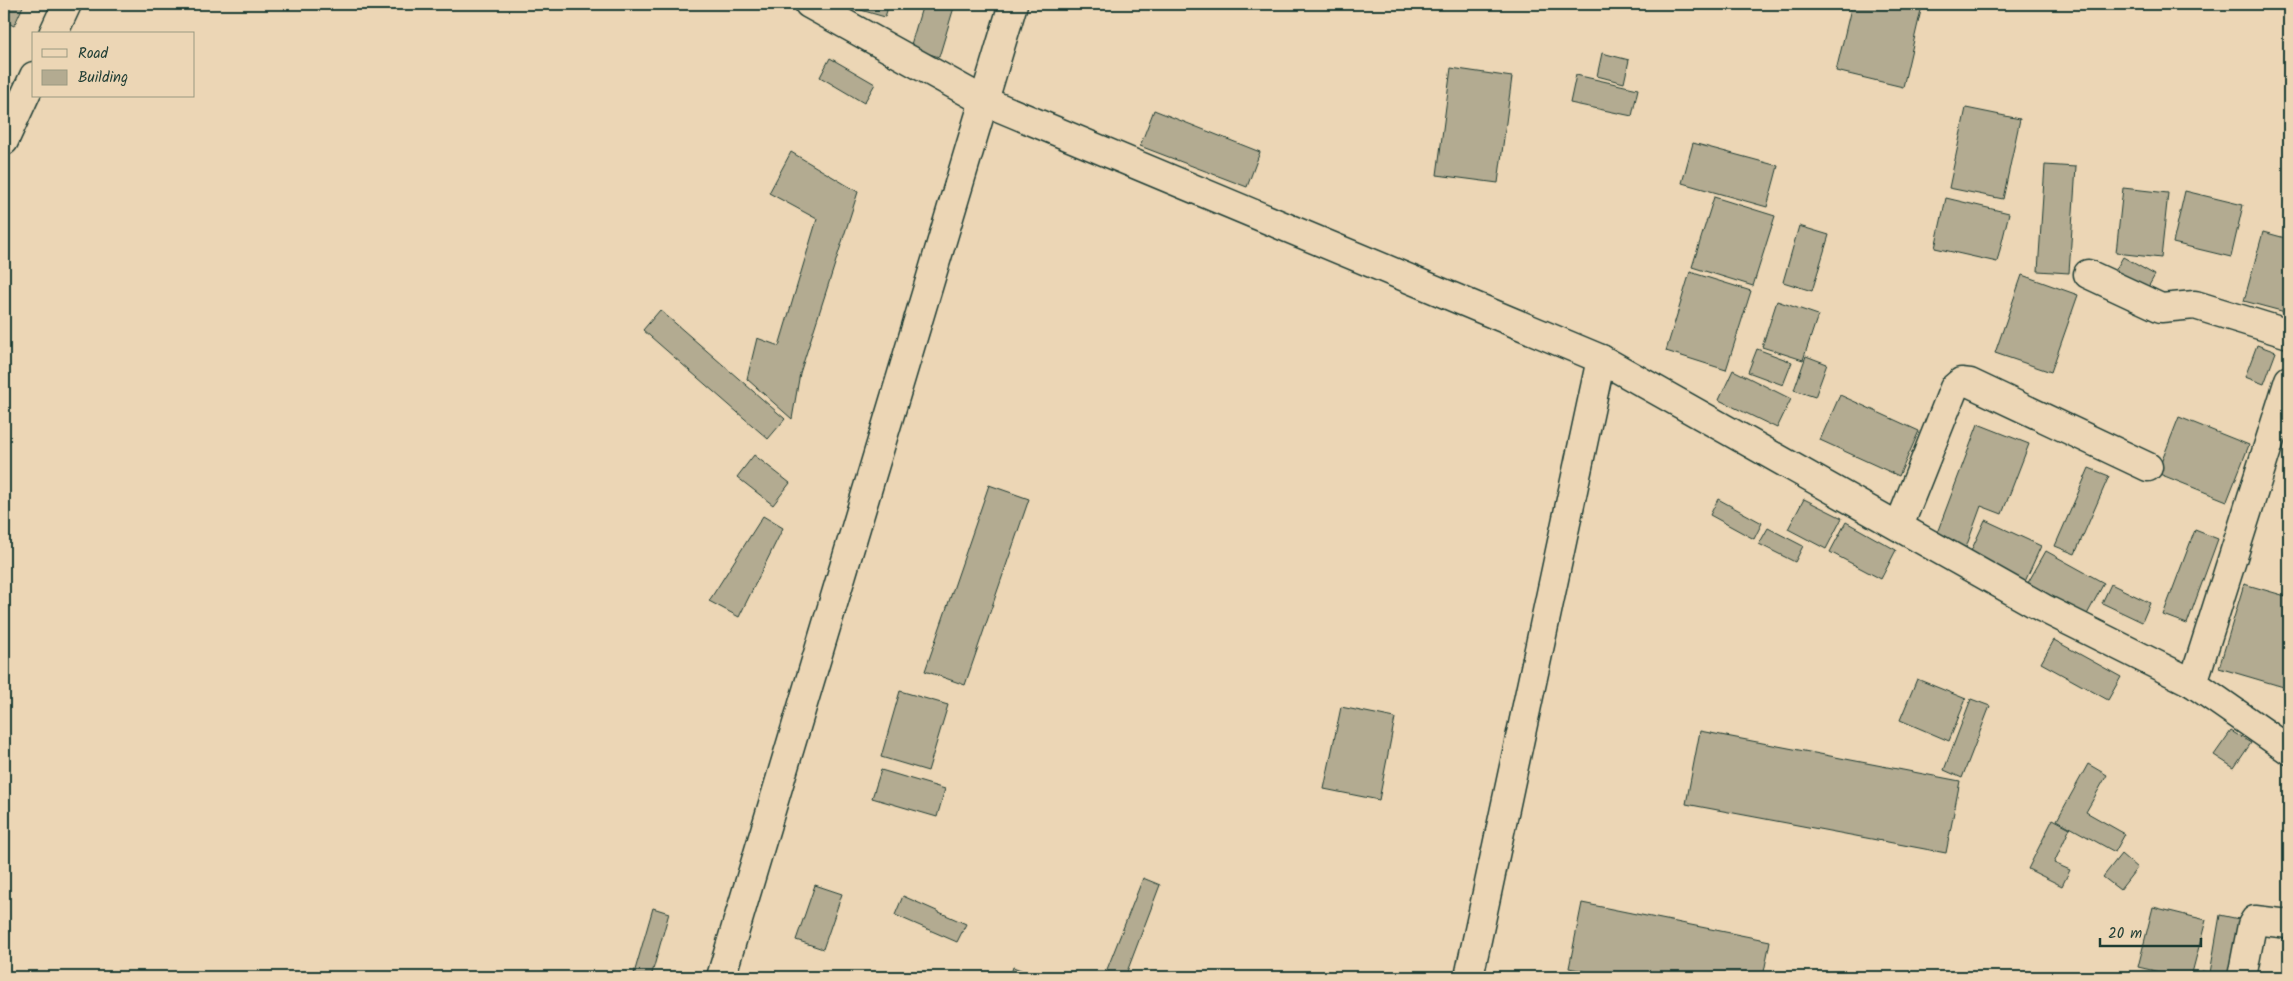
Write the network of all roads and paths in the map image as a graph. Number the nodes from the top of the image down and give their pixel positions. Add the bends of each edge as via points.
1 (67, 4) edge
2 (808, 4) edge
3 (1014, 4) edge
4 (54, 32) edge
5 (32, 80) edge
6 (984, 101) junction
7 (4, 141) edge
8 (2088, 274) dead end
9 (2289, 334) edge
10 (1602, 359) junction
11 (2289, 380) edge
12 (2148, 467) dead end
13 (1899, 526) junction
14 (2193, 683) junction
15 (2289, 750) edge
16 (2289, 924) edge
17 (721, 977) edge
18 (1469, 977) edge
19 (2242, 977) edge

1 - 4 street
2 - 6 street
3 - 6 street
5 - 7 street
6 - 10 street
6 - 17 street
8 - 9 street via 2161,308 2195,305
10 - 13 street
10 - 18 street
11 - 14 street
12 - 13 street via 1970,383 1961,382 1954,388
13 - 14 street via 2043,608
14 - 15 street
16 - 19 street via 2255,920

